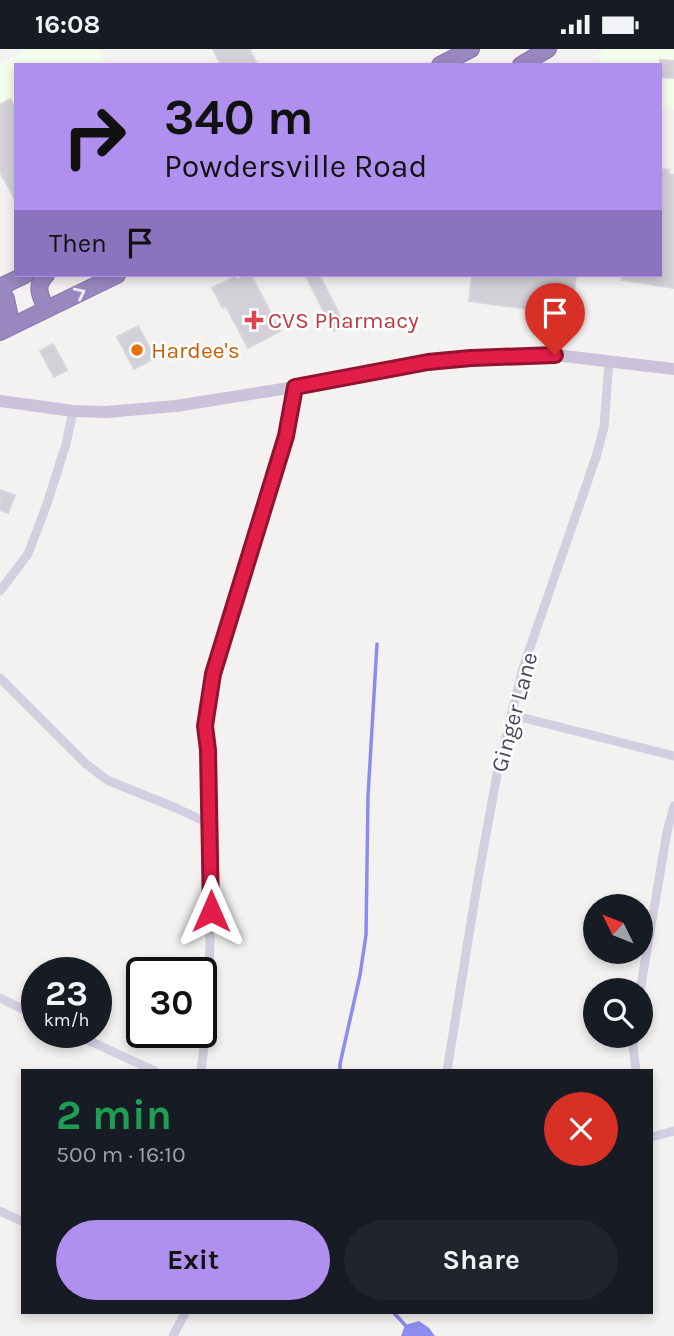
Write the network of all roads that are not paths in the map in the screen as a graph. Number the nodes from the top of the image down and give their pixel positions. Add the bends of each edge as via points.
1 (471, 49) edge
2 (548, 49) edge
3 (449, 63) edge
4 (524, 63) edge
5 (21, 277) edge
6 (44, 277) edge
7 (113, 277) edge
8 (0, 287) edge
9 (46, 309) junction
10 (0, 324) edge
11 (0, 332) edge
12 (609, 361) junction
13 (674, 369) edge
14 (295, 387) junction
15 (0, 401) edge
16 (73, 411) junction
17 (0, 591) edge
18 (0, 678) edge
19 (512, 715) junction
20 (674, 756) edge
21 (674, 806) edge
22 (210, 824) junction
23 (642, 978) edge
24 (0, 998) edge
25 (21, 1008) edge
26 (105, 1048) edge
27 (633, 1048) edge
28 (151, 1069) edge
29 (201, 1069) edge
30 (447, 1069) edge
31 (636, 1069) edge
32 (674, 1131) edge
33 (653, 1136) edge
34 (0, 1211) edge
35 (21, 1221) edge
36 (184, 1314) edge
37 (173, 1336) edge

1 - 3 highway
2 - 4 highway
5 - 8 highway
6 - 9 highway via 39,285
9 -> 7 highway
8 - 10 highway via 9,313
9 - 11 highway
12 - 13 street
12 - 14 street via 555,355 471,358
12 - 19 street, Ginger Lane via 604,427 596,457 541,613
14 - 16 street via 176,406
14 - 22 street via 286,436 213,674 205,726
15 - 16 street
16 - 17 street via 55,480 28,554
18 - 22 street via 107,781
19 - 20 street
19 - 30 street, Ginger Lane via 481,860
21 - 23 street
22 - 29 street via 209,989
24 - 25 street
26 - 28 street
27 - 31 street
32 - 33 street
34 - 35 street
36 - 37 street

